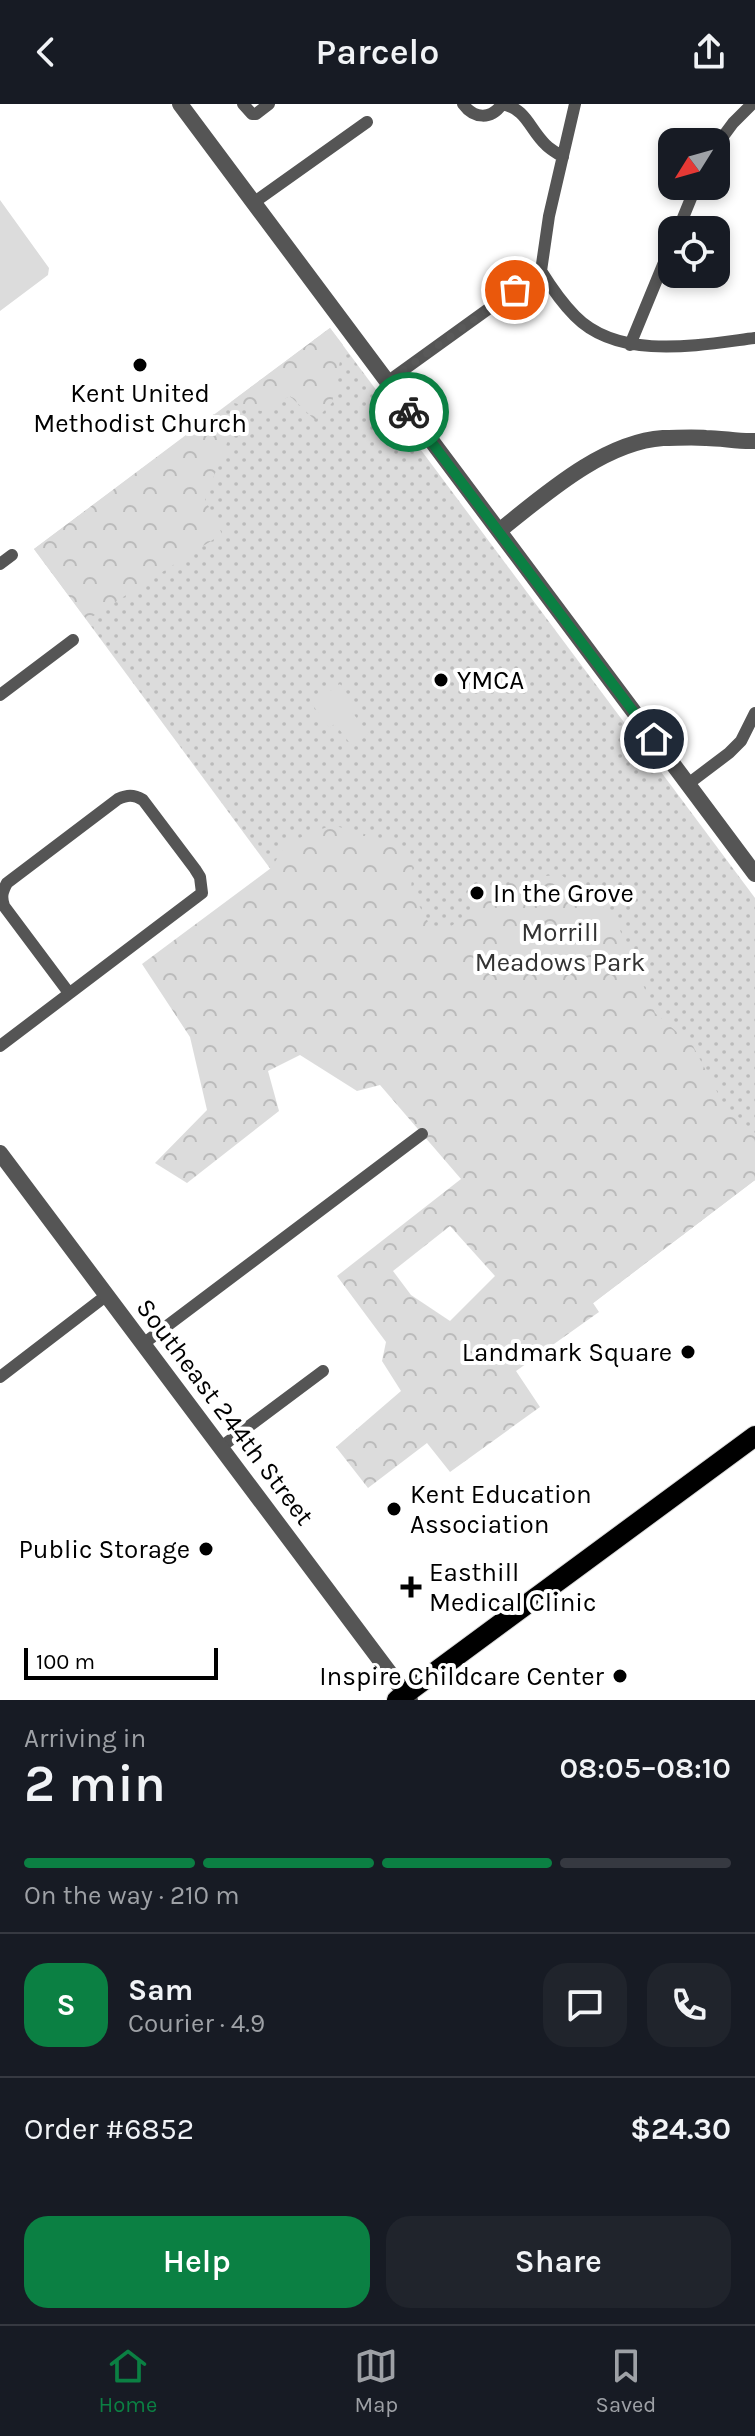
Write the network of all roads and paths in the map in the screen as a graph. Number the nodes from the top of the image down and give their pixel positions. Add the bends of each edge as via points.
1 (180, 104) edge
2 (243, 104) edge
3 (269, 104) edge
4 (463, 104) edge
5 (502, 104) edge
6 (575, 104) edge
7 (752, 104) edge
8 (367, 122) dead end
9 (729, 128) edge
10 (563, 157) junction
11 (253, 203) junction
12 (541, 271) junction
13 (658, 277) edge
14 (755, 338) edge
15 (630, 345) junction
16 (387, 382) junction
17 (755, 441) edge
18 (499, 531) junction
19 (12, 555) dead end
20 (0, 564) edge
21 (73, 640) dead end
22 (0, 695) edge
23 (755, 713) edge
24 (688, 784) junction
25 (755, 874) edge
26 (1, 898) edge
27 (69, 993) junction
28 (0, 1046) edge
29 (422, 1134) dead end
30 (0, 1153) edge
31 (107, 1295) junction
32 (143, 1344) junction
33 (323, 1371) dead end
34 (0, 1377) edge
35 (755, 1436) edge
36 (221, 1447) junction
37 (404, 1698) edge

1 - 11 street
2 - 3 street via 252,114
4 - 5 street via 470,113 484,116
5 - 10 street via 521,113
6 - 10 street
7 - 9 street
8 - 11 street
10 - 12 street
11 - 16 street
12 - 15 street via 575,317
12 - 16 street
13 - 15 street
14 - 15 street
16 - 18 street
17 - 18 street via 659,438 630,445 592,463
18 - 24 street
19 - 20 street
21 - 22 street
23 - 24 street via 741,741
24 - 25 street
26 - 27 street
26 - 27 street via 7,883 127,795 143,800 195,869 202,893
27 - 28 street
29 - 32 street
30 - 31 street, Southeast 244th Street
31 - 32 street, Southeast 244th Street
31 - 34 street
32 - 36 street, Southeast 244th Street
33 - 36 street
35 - 37 main road
36 - 37 street, Southeast 244th Street

